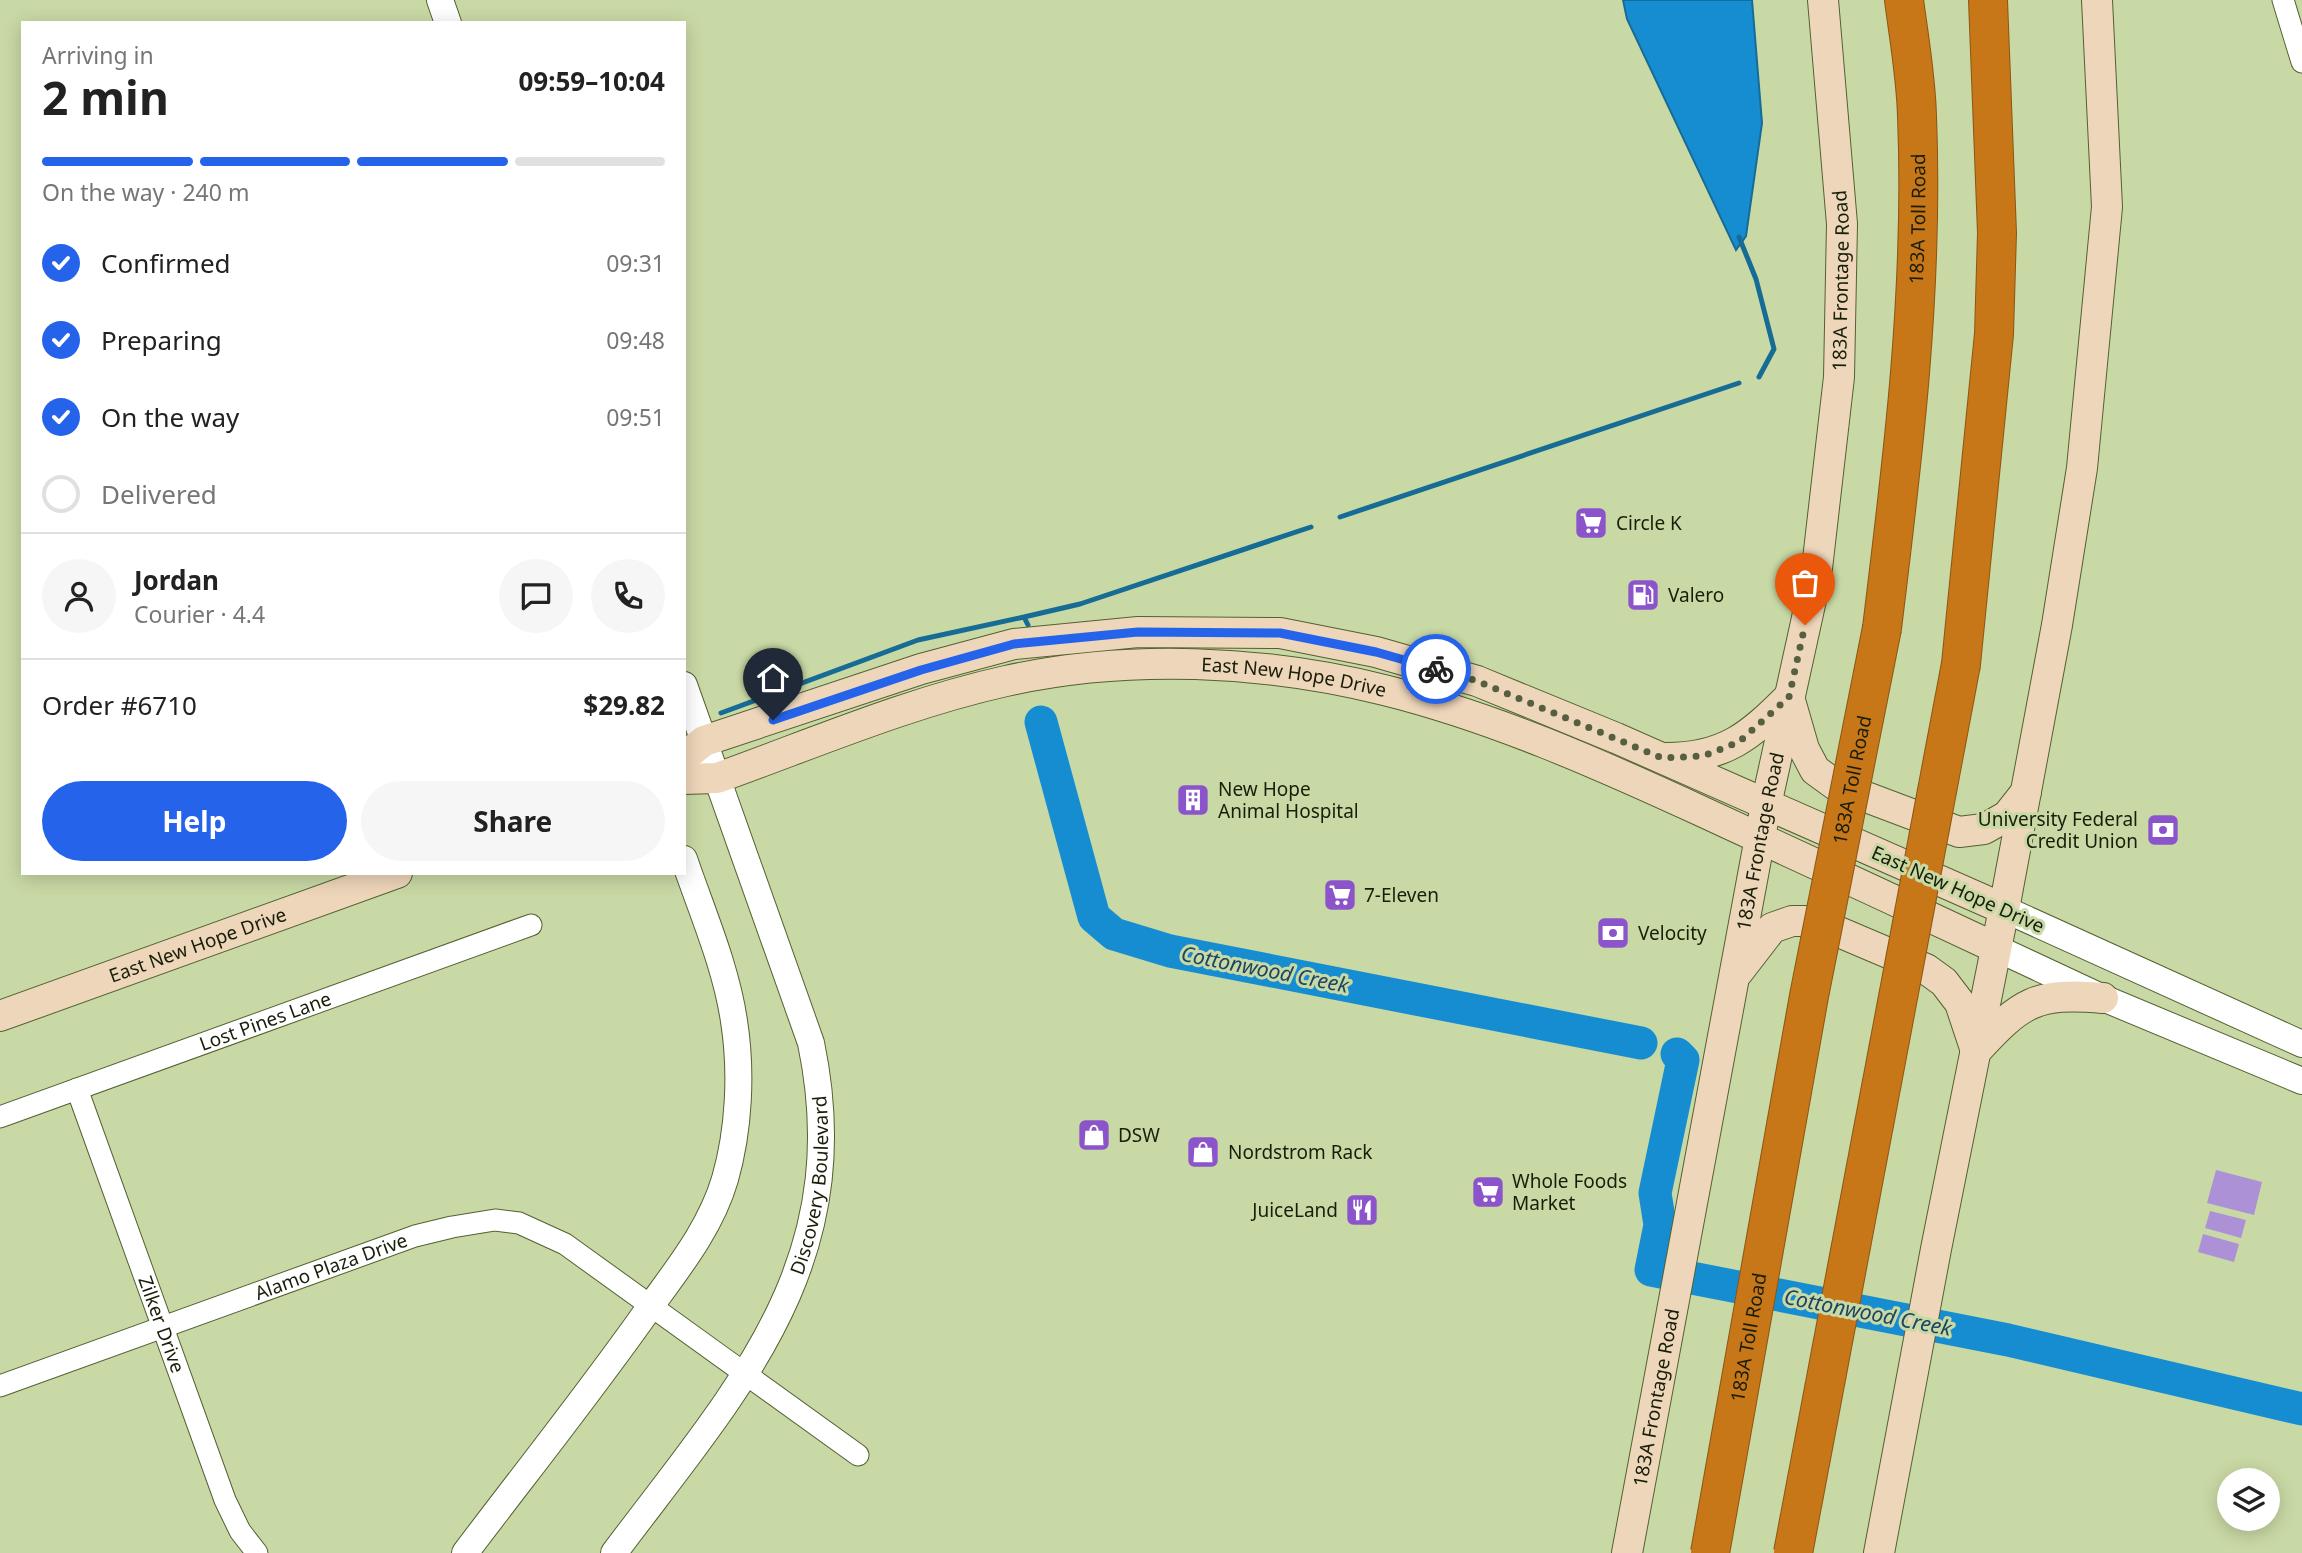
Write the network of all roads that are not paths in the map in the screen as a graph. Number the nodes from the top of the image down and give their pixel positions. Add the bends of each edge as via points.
1 (440, 0) edge
2 (1823, 0) edge
3 (1904, 0) edge
4 (1988, 0) edge
5 (2097, 0) edge
6 (2283, 0) edge
7 (447, 21) edge
8 (2302, 62) edge
9 (1789, 697) junction
10 (686, 698) edge
11 (694, 749) edge
12 (1662, 758) junction
13 (717, 778) junction
14 (686, 779) edge
15 (2026, 791) junction
16 (1766, 805) junction
17 (1760, 836) junction
18 (686, 865) edge
19 (391, 875) edge
20 (2004, 908) junction
21 (531, 925) dead end
22 (1996, 948) junction
23 (1734, 978) junction
24 (2104, 998) junction
25 (0, 1016) edge
26 (2302, 1044) edge
27 (1976, 1051) junction
28 (2302, 1081) edge
29 (77, 1089) junction
30 (0, 1117) edge
31 (652, 1305) junction
32 (162, 1326) junction
33 (746, 1374) junction
34 (0, 1386) edge
35 (858, 1455) dead end
36 (257, 1553) edge
37 (465, 1553) edge
38 (614, 1553) edge
39 (1627, 1553) edge
40 (1710, 1553) edge
41 (1793, 1553) edge
42 (1879, 1553) edge

1 - 7 street
2 - 9 main road, 183A Frontage Road via 1842,224 1839,377 1816,577
3 - 40 highway, 183A Toll Road, bridge via 1917,114 1916,263 1908,418 1882,628 1809,996
4 - 41 highway, bridge via 1997,233 1994,334 1961,664
5 - 15 main road via 2107,207 2082,468
6 - 8 street
9 - 12 main road via 1759,727 1726,749 1703,756
9 - 15 main road via 1815,770 1837,786 1959,832 1984,829 2007,816
9 - 16 main road, 183A Frontage Road
10 - 11 street, Discovery Boulevard
11 - 12 main road, East New Hope Drive via 921,670 1014,644 1138,632 1280,633 1376,652 1477,681
11 - 13 street, Discovery Boulevard
12 - 16 main road, East New Hope Drive
13 - 14 main road, East New Hope Drive
13 - 17 main road, East New Hope Drive via 926,703 1008,681 1100,667 1184,665 1276,671 1384,690 1515,733
13 - 33 street, Discovery Boulevard via 811,1043 822,1131 820,1184 797,1274 778,1320
15 - 20 main road
16 - 17 main road, 183A Frontage Road
16 - 20 main road, East New Hope Drive
17 - 22 main road, East New Hope Drive
17 - 23 main road, 183A Frontage Road
18 - 31 street via 721,966 734,1021 736,1131 724,1181 705,1225
19 - 25 main road, East New Hope Drive
20 - 22 main road
20 - 26 street, East New Hope Drive
21 - 29 street, Lost Pines Lane
22 - 24 street, East New Hope Drive
22 - 27 main road
23 - 27 main road via 1772,928 1792,921 1813,921 1926,969 1944,982 1960,1003
23 - 39 main road, 183A Frontage Road
24 - 27 main road via 2061,994 2023,1007
24 - 28 street, East New Hope Drive
27 - 42 main road
29 - 30 street, Lost Pines Lane
29 - 32 street, Zilker Drive
31 - 32 street, Alamo Plaza Drive via 546,1233 495,1220 415,1236
31 - 33 street, Alamo Plaza Drive
31 - 37 street
32 - 34 street, Alamo Plaza Drive
32 - 36 street, Zilker Drive via 225,1500
33 - 35 street, Alamo Plaza Drive
33 - 38 street, Discovery Boulevard

